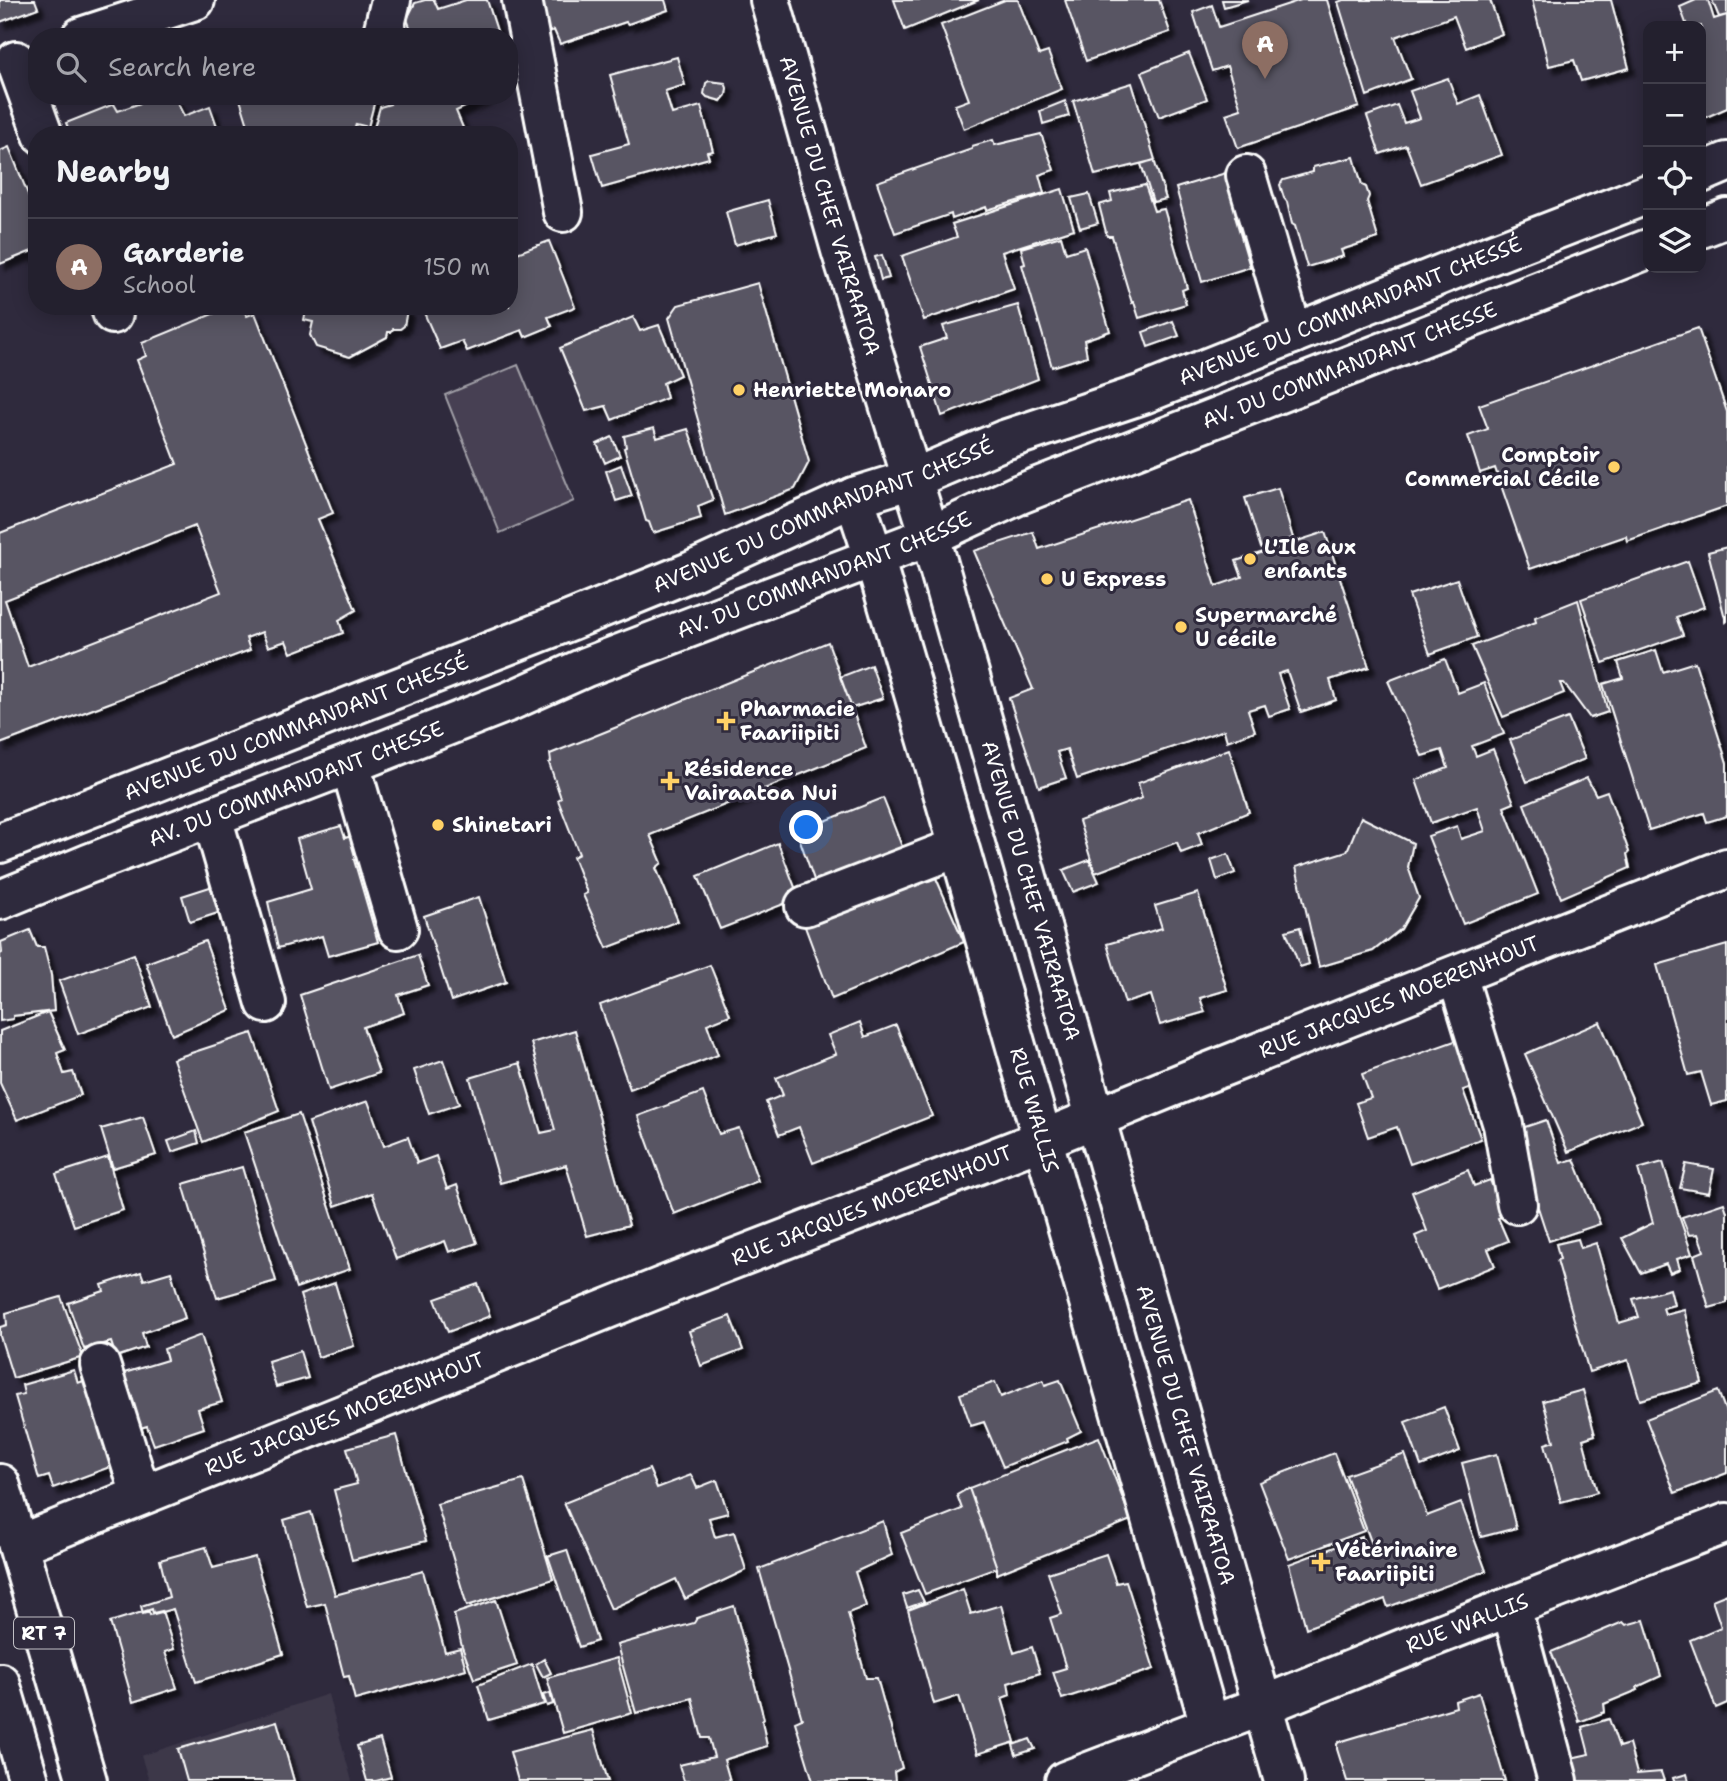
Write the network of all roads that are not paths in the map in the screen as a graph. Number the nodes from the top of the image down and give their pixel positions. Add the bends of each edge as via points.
1 (195, 0) edge
2 (391, 0) edge
3 (522, 0) edge
4 (770, 0) edge
5 (96, 22) edge
6 (384, 28) edge
7 (18, 61) edge
8 (28, 91) edge
9 (33, 105) edge
10 (40, 126) edge
11 (1727, 162) edge
12 (1706, 171) edge
13 (1246, 175) dead end
14 (1643, 207) edge
15 (563, 212) dead end
16 (1727, 218) edge
17 (1706, 226) edge
18 (1643, 251) edge
19 (1293, 334) junction
20 (912, 479) junction
21 (853, 497) junction
22 (930, 536) junction
23 (874, 558) junction
24 (350, 764) junction
25 (212, 817) junction
26 (0, 843) edge
27 (959, 847) junction
28 (1727, 868) edge
29 (0, 900) edge
30 (805, 906) dead end
31 (398, 929) dead end
32 (1457, 975) junction
33 (266, 1003) dead end
34 (1095, 1118) junction
35 (1044, 1139) junction
36 (1517, 1204) dead end
37 (100, 1365) dead end
38 (0, 1484) edge
39 (141, 1495) junction
40 (1727, 1523) edge
41 (18, 1545) junction
42 (1511, 1607) junction
43 (0, 1684) edge
44 (1262, 1706) junction
45 (1210, 1725) junction
46 (29, 1781) edge
47 (87, 1781) edge
48 (1065, 1781) edge
49 (1284, 1781) edge
50 (1558, 1781) edge

1 - 5 main road
2 - 6 main road
3 - 15 main road
4 - 20 main road, AVENUE DU CHEF VAIRAATOA
7 - 8 main road
9 - 10 main road
11 - 12 main road
13 - 19 main road
14 - 19 main road, AVENUE DU COMMANDANT CHESSÉ via 1477,260
16 - 17 main road
18 - 22 main road, AV. DU COMMANDANT CHESSE via 1020,494
19 - 20 main road, AVENUE DU COMMANDANT CHESSÉ via 1143,394 1004,440
20 - 21 main road, AVENUE DU COMMANDANT CHESSÉ
20 - 22 main road, AVENUE DU CHEF VAIRAATOA
21 - 23 main road, RUE WALLIS
21 - 26 main road, AVENUE DU COMMANDANT CHESSÉ via 690,572
22 - 23 main road, AV. DU COMMANDANT CHESSE
22 - 34 main road, AVENUE DU CHEF VAIRAATOA
23 - 24 main road, AV. DU COMMANDANT CHESSE via 586,667
23 - 27 main road, RUE WALLIS
24 - 25 main road, AV. DU COMMANDANT CHESSE
24 - 31 main road
25 - 29 main road, AV. DU COMMANDANT CHESSE
25 - 33 main road
27 - 30 main road
27 - 35 main road, RUE WALLIS
28 - 32 main road, RUE JACQUES MOERENHOUT
32 - 34 main road, RUE JACQUES MOERENHOUT
32 - 36 main road via 1503,1125
34 - 35 main road, RUE JACQUES MOERENHOUT
34 - 44 main road, AVENUE DU CHEF VAIRAATOA
35 - 39 main road, RUE JACQUES MOERENHOUT
35 - 45 main road, RUE WALLIS
37 - 39 main road
38 - 41 main road, RT 7
39 - 41 main road, RUE JACQUES MOERENHOUT
40 - 42 main road, RUE WALLIS
41 - 47 main road, RT 7
42 - 44 main road, RUE WALLIS
42 - 50 main road
43 - 46 main road
44 - 45 main road, RUE WALLIS
44 - 49 main road, AVENUE DU CHEF VAIRAATOA
45 - 48 main road, RUE WALLIS

